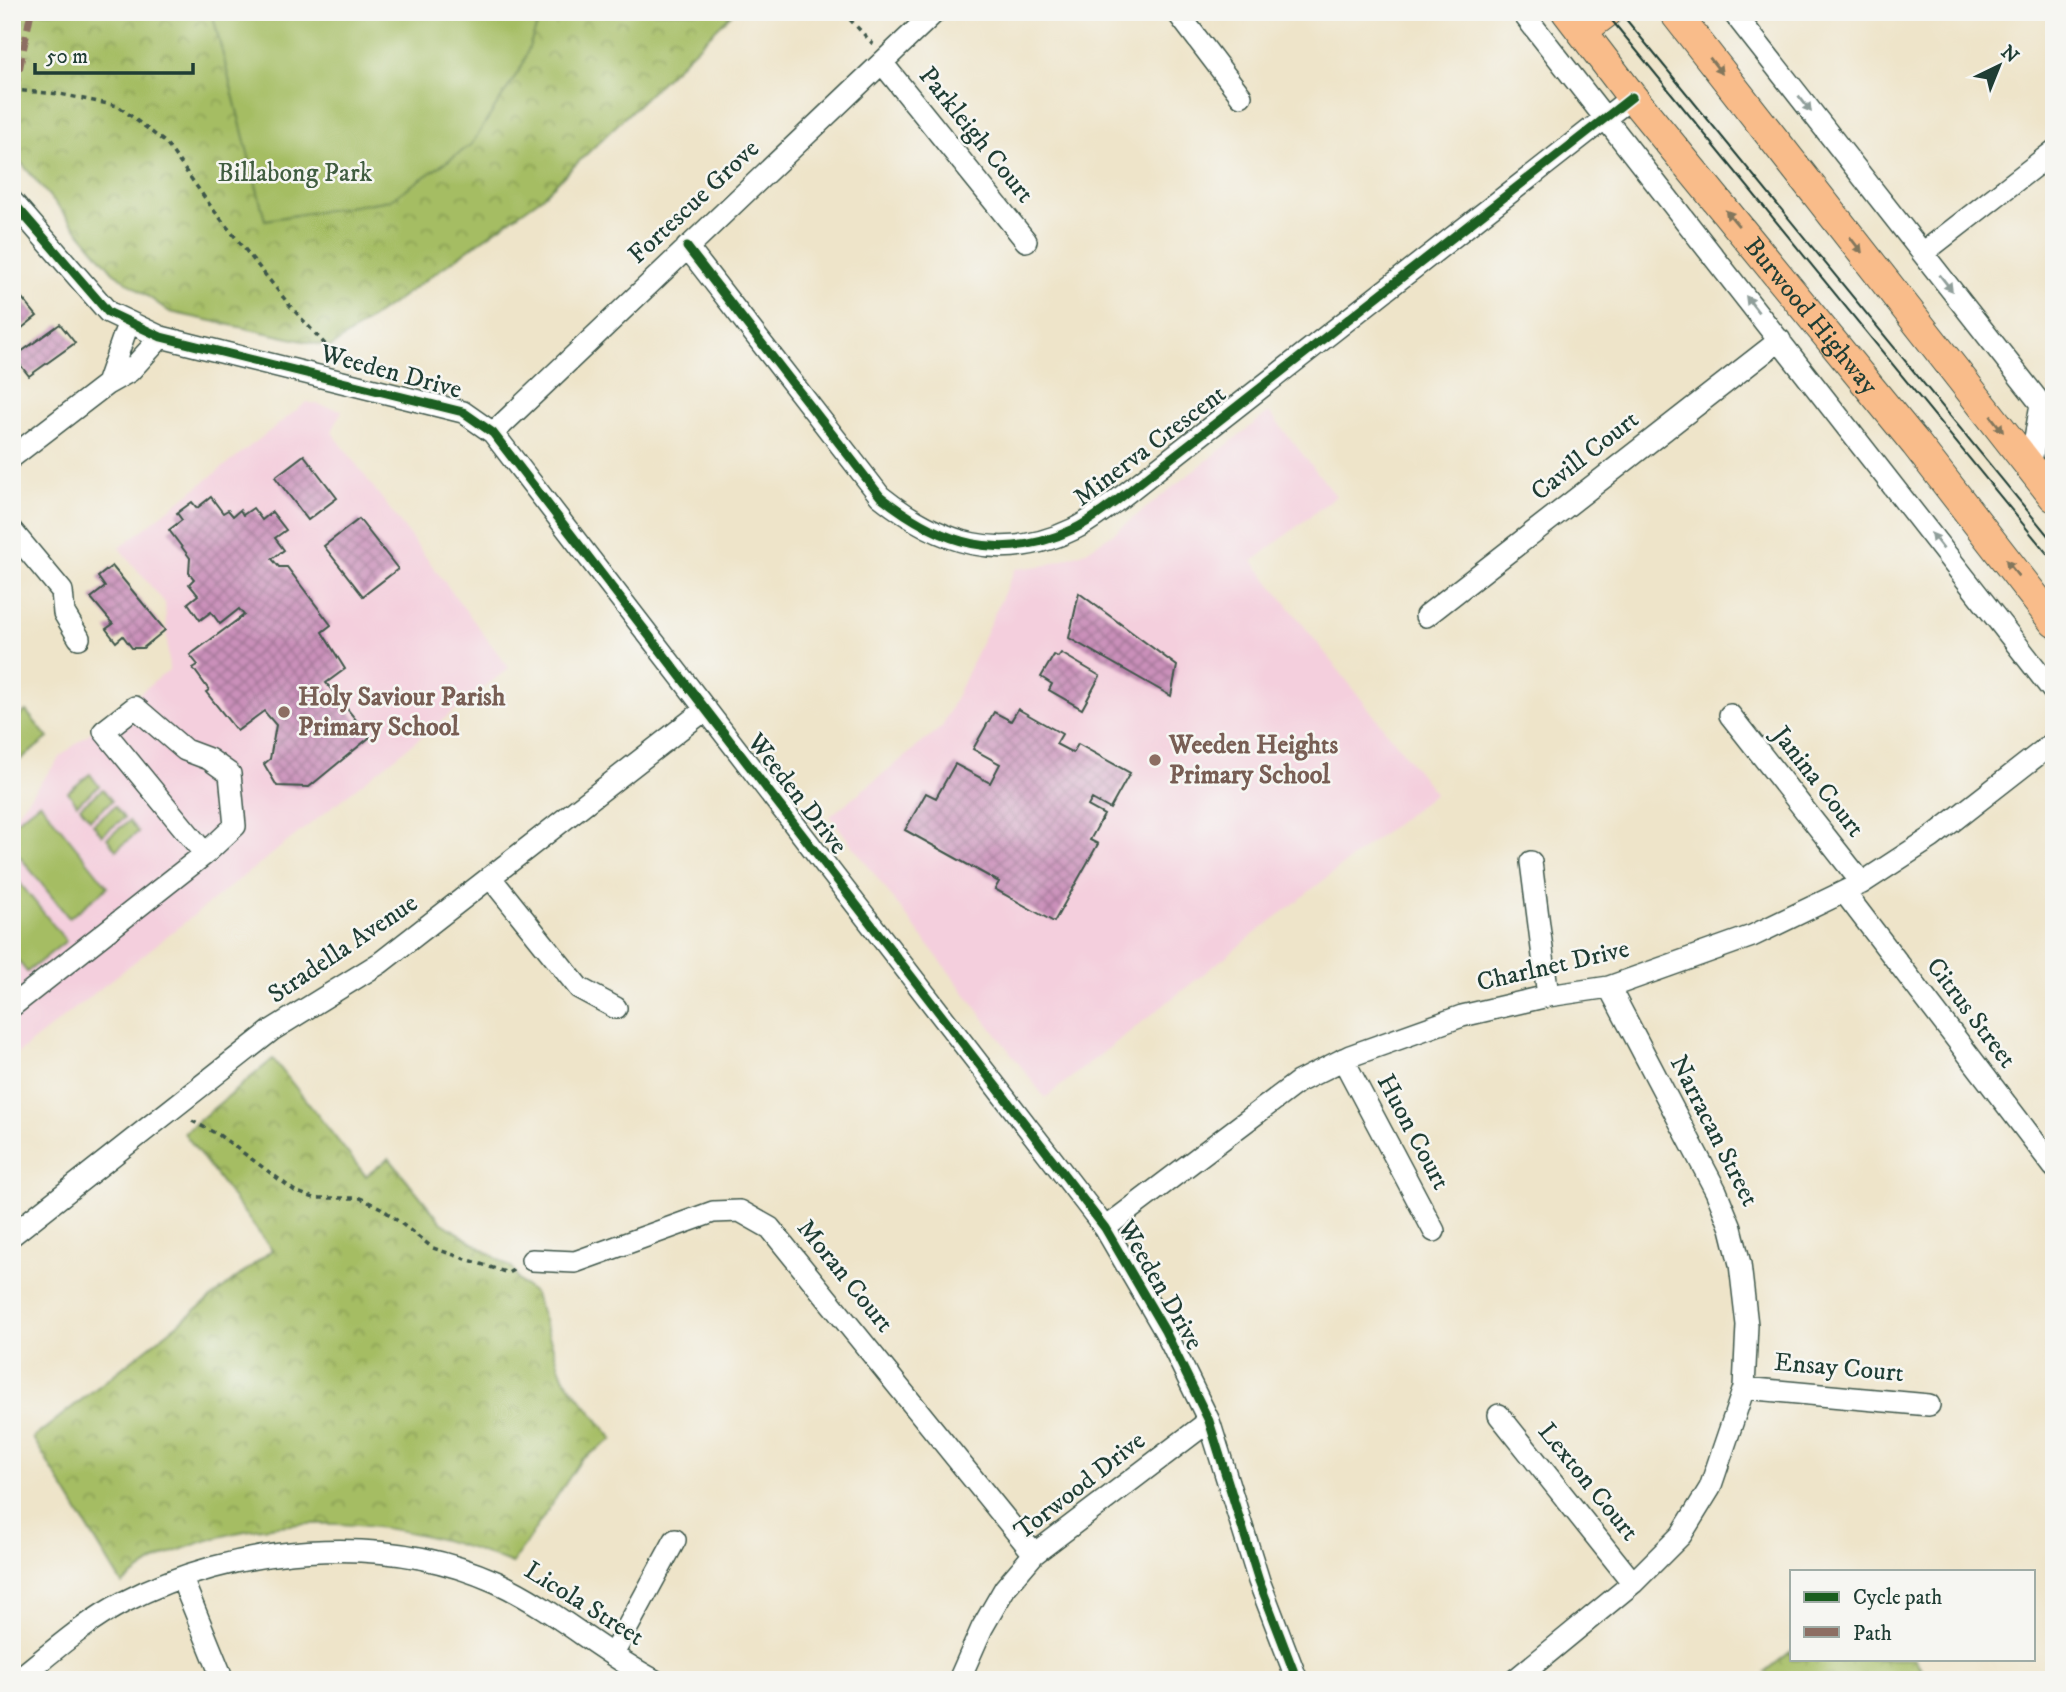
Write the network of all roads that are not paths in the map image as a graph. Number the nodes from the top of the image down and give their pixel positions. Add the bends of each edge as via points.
1 (935, 12) edge
2 (1177, 12) edge
3 (1522, 12) edge
4 (1606, 12) edge
5 (1674, 12) edge
6 (1733, 12) edge
7 (1574, 22) edge
8 (883, 64) junction
9 (1241, 96) dead end
10 (1632, 97) junction
11 (1605, 118) junction
12 (2054, 151) edge
13 (12, 201) edge
14 (1026, 241) dead end
15 (687, 247) junction
16 (1923, 253) junction
17 (128, 324) junction
18 (161, 337) junction
19 (1780, 340) junction
20 (107, 384) junction
21 (493, 433) junction
22 (12, 457) edge
23 (2031, 467) junction
24 (2054, 497) edge
25 (12, 531) edge
26 (1426, 617) dead end
27 (2054, 622) edge
28 (79, 638) dead end
29 (2054, 692) edge
30 (706, 709) junction
31 (1730, 715) dead end
32 (2054, 742) edge
33 (205, 854) junction
34 (1531, 862) dead end
35 (490, 877) junction
36 (1853, 888) junction
37 (1609, 987) junction
38 (1548, 996) junction
39 (12, 1006) edge
40 (616, 1008) dead end
41 (1343, 1059) junction
42 (2054, 1167) edge
43 (1105, 1228) junction
44 (1434, 1231) dead end
45 (12, 1235) edge
46 (533, 1260) road end
47 (1744, 1388) junction
48 (1929, 1405) dead end
49 (1499, 1415) dead end
50 (1209, 1422) junction
51 (675, 1540) dead end
52 (1034, 1554) junction
53 (181, 1579) junction
54 (1633, 1583) junction
55 (613, 1654) junction
56 (17, 1680) edge
57 (223, 1680) edge
58 (654, 1680) edge
59 (959, 1680) edge
60 (1297, 1680) edge
61 (1515, 1680) edge

1 - 8 street, Fortescue Grove
2 - 9 street
3 - 11 street, Burwood Highway
4 - 7 highway
5 -> 23 highway
6 -> 16 street
7 - 10 highway, Burwood Highway
8 - 14 street, Parkleigh Court
8 - 15 street, Fortescue Grove
10 - 11 street, Minerva Crescent
27 -> 10 highway, Burwood Highway via 1859,373
11 - 15 street, Minerva Crescent via 1115,502 1075,529 1014,548 948,539 912,522 880,496
19 -> 11 street, Burwood Highway
12 - 16 street
13 - 17 street, Weeden Drive via 108,312
15 - 21 street, Fortescue Grove
16 -> 23 street via 2041,404
17 - 18 street, Weeden Drive
17 - 20 street
18 - 20 street via 130,371
18 - 21 street, Weeden Drive via 463,411
19 - 26 street, Cavill Court
29 -> 19 street, Burwood Highway
20 - 22 street
21 - 30 street, Weeden Drive
23 - 24 highway
25 - 28 street via 62,591 64,613
30 - 35 street, Stradella Avenue
30 - 43 street, Weeden Drive
31 - 36 street, Janina Court
32 - 36 street, Charlnet Drive via 1931,838
33 - 33 street via 235,826 230,774 185,750 135,706 104,731
33 - 39 street
34 - 38 street
35 - 40 street via 579,988
35 - 45 street, Stradella Avenue via 380,963 272,1030
36 - 37 street, Charlnet Drive via 1752,936
36 - 42 street, Citrus Street
37 - 38 street, Charlnet Drive
37 - 47 street, Narracan Street via 1731,1228 1747,1325
38 - 41 street, Charlnet Drive via 1462,1016
41 - 43 street, Charlnet Drive via 1297,1082
41 - 44 street, Huon Court
43 - 50 street, Weeden Drive via 1165,1331
46 - 52 street, Moran Court via 575,1262 713,1212 740,1211 771,1228
47 - 48 street, Ensay Court
47 - 54 street, Narracan Street via 1710,1488 1681,1535
49 - 54 street, Lexton Court
50 - 52 street, Torwood Drive
50 - 60 street, Weeden Drive via 1259,1581
51 - 55 street
52 - 59 street, Torwood Drive via 1005,1588
53 - 55 street, Licola Street via 236,1562 296,1551 350,1550 400,1556 493,1581 536,1602
53 - 56 street, Licola Street via 91,1621
53 - 57 street
54 - 61 street, Narracan Street
55 - 58 street, Licola Street

